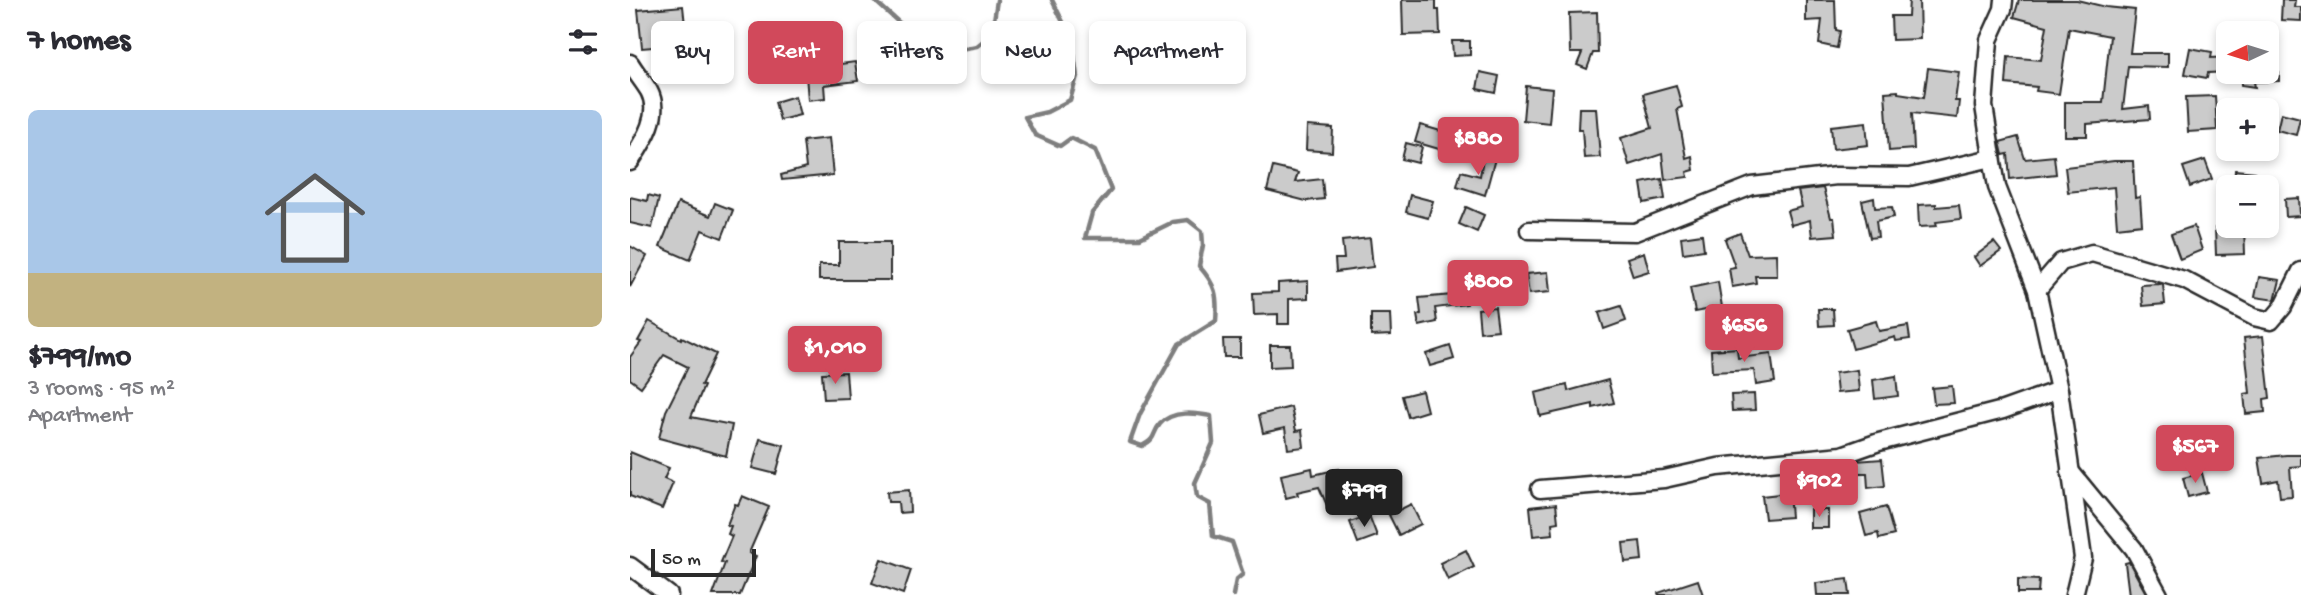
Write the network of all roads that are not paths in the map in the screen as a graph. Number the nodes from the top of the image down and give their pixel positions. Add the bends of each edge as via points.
1 (2004, 0) edge
2 (630, 63) edge
3 (1993, 158) junction
4 (630, 162) edge
5 (1530, 230) dead end
6 (2301, 271) edge
7 (2037, 290) junction
8 (2059, 390) junction
9 (2068, 469) junction
10 (1540, 489) dead end
11 (630, 566) edge
12 (669, 595) edge
13 (2074, 595) edge
14 (2159, 595) edge

1 - 3 street via 1989,40 1984,106
2 - 4 street via 650,93 654,116
3 - 5 street via 1909,177 1836,176 1752,186 1635,232
3 - 7 street via 1997,187
6 - 7 street via 2283,307 2270,321 2184,280 2092,253 2061,262
7 - 8 street
8 - 9 street
8 - 10 street via 1842,455 1718,467 1664,479
9 - 13 street via 2083,558
9 - 14 street via 2134,549
11 - 12 street

